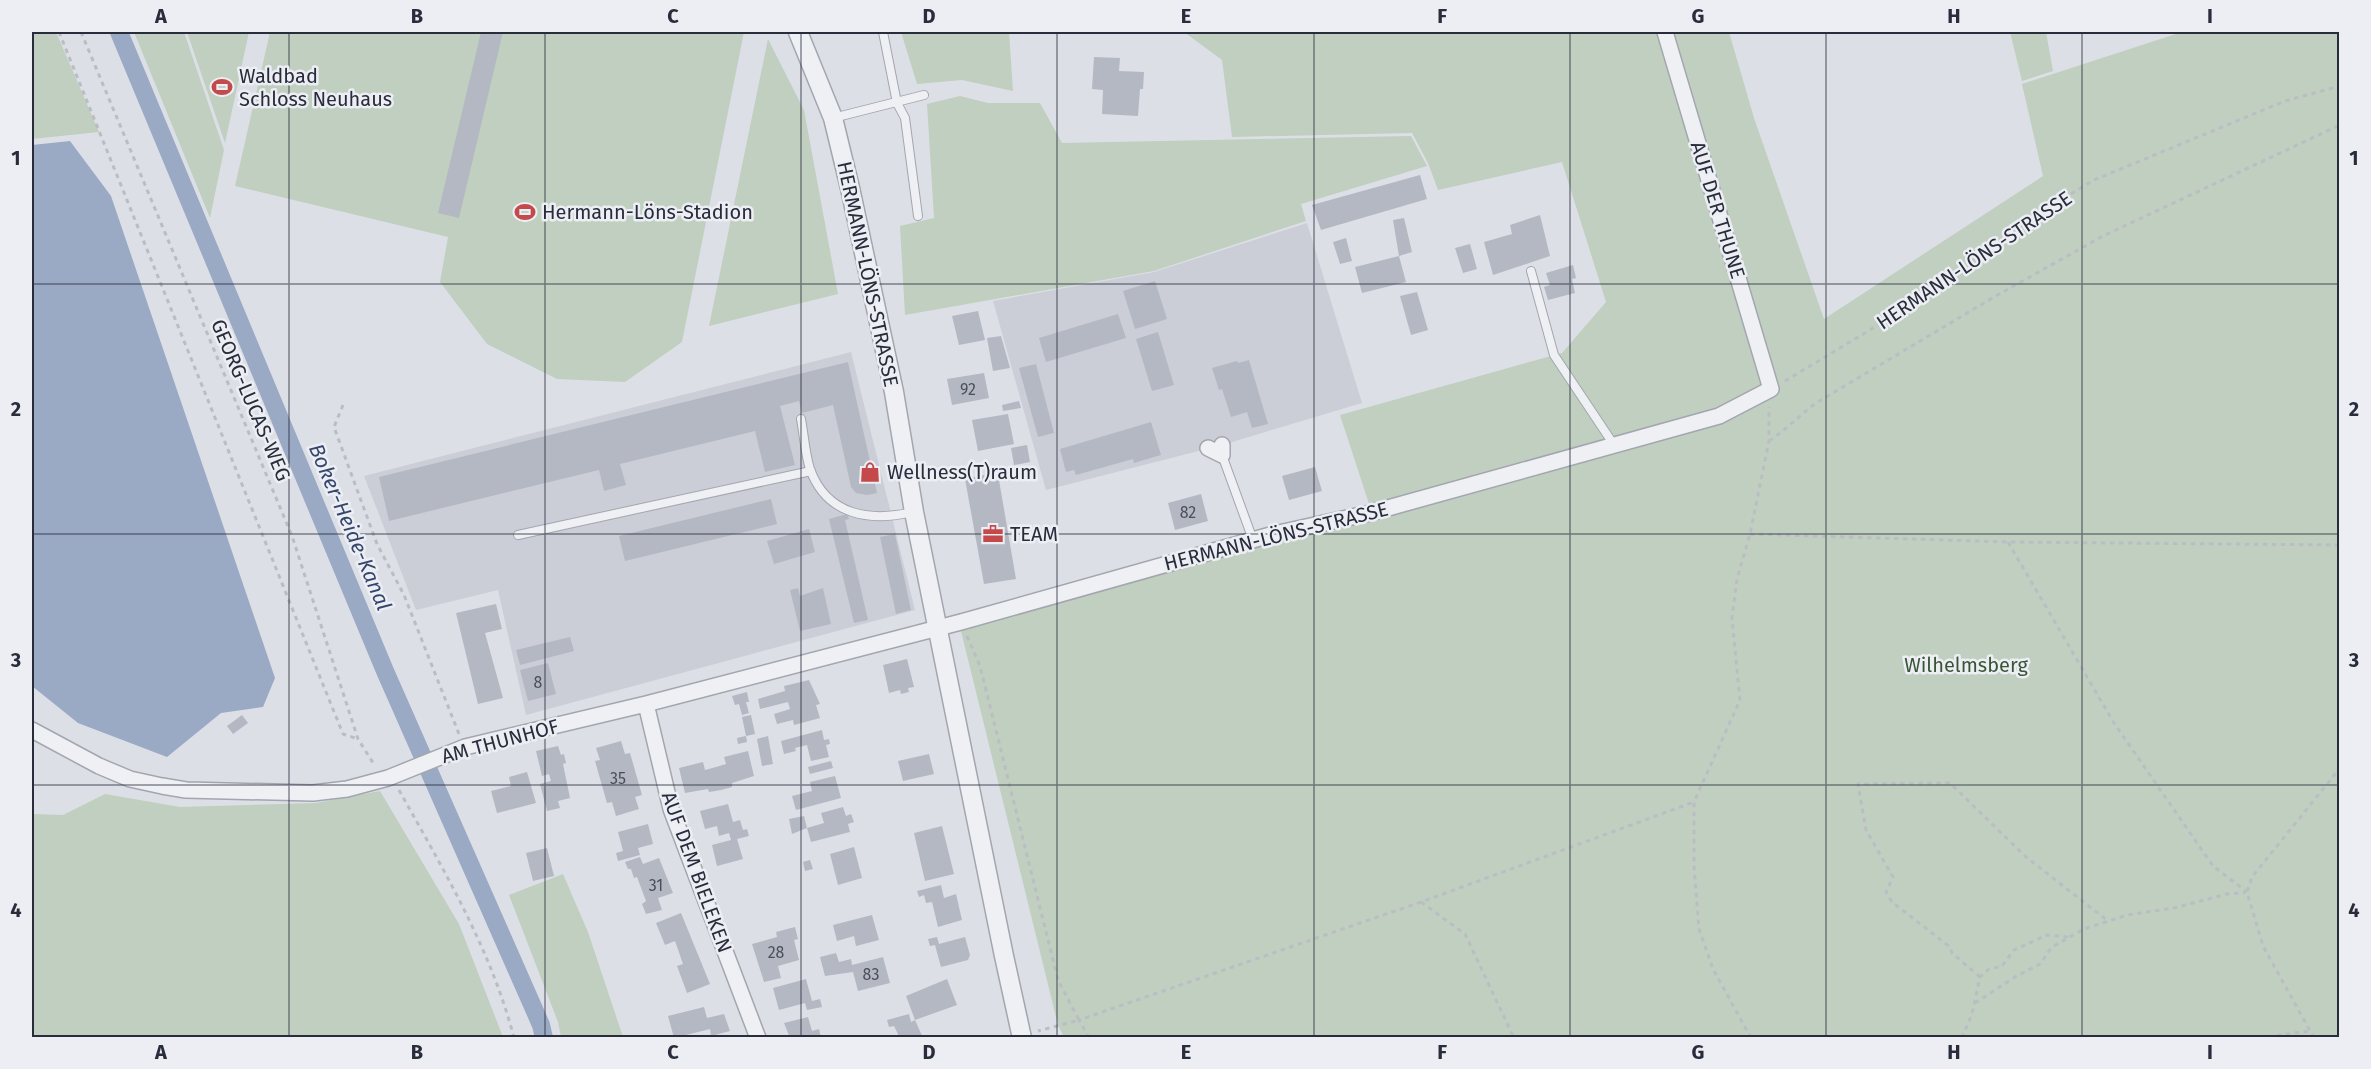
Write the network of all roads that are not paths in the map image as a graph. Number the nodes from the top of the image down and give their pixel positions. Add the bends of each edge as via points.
1 (798, 32) edge
2 (883, 32) edge
3 (1665, 32) edge
4 (924, 95) dead end
5 (897, 103) junction
6 (833, 118) junction
7 (918, 216) dead end
8 (1531, 271) dead end
9 (1767, 392) joint
10 (801, 419) dead end
11 (1614, 445) junction
12 (1217, 449) dead end
13 (811, 471) junction
14 (914, 512) junction
15 (518, 536) dead end
16 (1253, 540) junction
17 (938, 627) junction
18 (646, 704) junction
19 (32, 730) edge
20 (1022, 1037) edge
21 (758, 1038) edge

1 - 6 street, HERMANN-LÖNS-STRASSE
2 - 5 lane
3 - 9 street, AUF DER THUNE
4 - 5 lane
5 - 6 lane
5 - 7 lane via 905,118
6 - 14 street, HERMANN-LÖNS-STRASSE via 894,392
8 - 11 lane via 1554,354
9 - 11 street, HERMANN-LÖNS-STRASSE via 1719,416
10 - 13 lane
11 - 16 street, HERMANN-LÖNS-STRASSE via 1370,513
12 - 16 lane
13 - 14 lane via 827,498 843,509 865,516
13 - 15 lane
14 - 17 street, HERMANN-LÖNS-STRASSE
16 - 17 street, HERMANN-LÖNS-STRASSE
17 - 18 street, AM THUNHOF
17 - 20 street, HERMANN-LÖNS-STRASSE
18 - 19 street, AM THUNHOF via 461,748 395,776 313,793 186,790 130,779
18 - 21 street, AUF DEM BIELEKEN via 671,809

